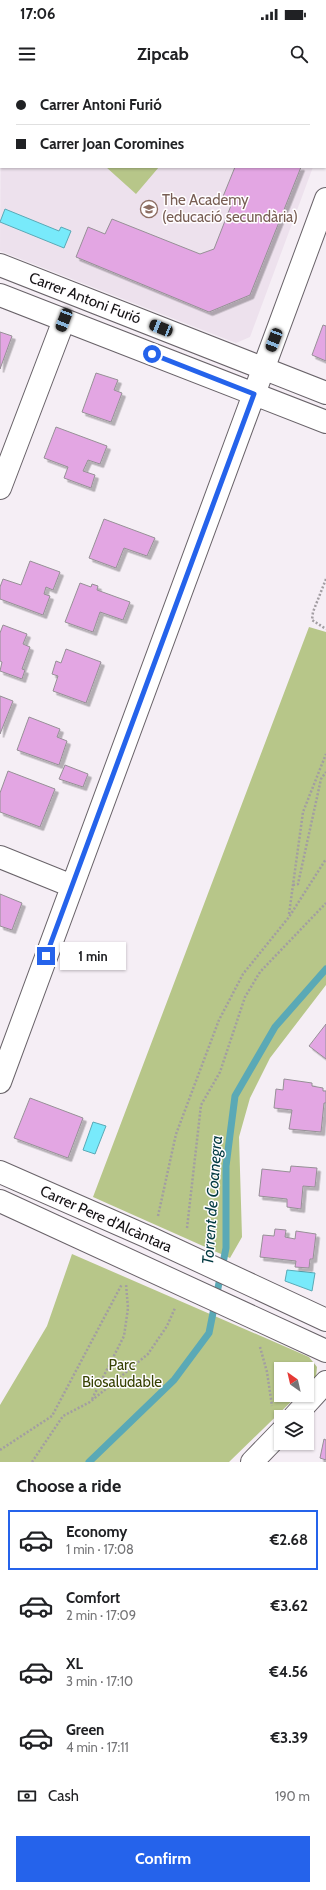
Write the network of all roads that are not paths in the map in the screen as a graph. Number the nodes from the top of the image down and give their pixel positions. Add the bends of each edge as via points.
1 (326, 199) edge
2 (0, 265) edge
3 (0, 295) edge
4 (64, 320) junction
5 (263, 368) junction
6 (326, 393) edge
7 (254, 394) junction
8 (326, 422) edge
9 (0, 488) edge
10 (0, 857) edge
11 (72, 886) junction
12 (0, 1082) edge
13 (0, 1172) edge
14 (0, 1201) edge
15 (326, 1320) edge
16 (326, 1351) edge
17 (326, 1382) edge
18 (300, 1410) edge
19 (274, 1439) edge
20 (274, 1445) edge
21 (252, 1462) edge
22 (268, 1462) edge

1 - 5 street
2 - 5 street, Carrer Antoni Furió
3 - 4 street, Carrer Antoni Furió
4 - 7 street, Carrer Antoni Furió
4 - 9 street
5 - 6 street, Carrer Antoni Furió
5 - 7 street
7 - 8 street, Carrer Antoni Furió
7 - 11 street
10 - 11 street
11 - 12 street
13 - 15 street, Carrer Pere d'Alcàntara
14 - 16 street
17 - 18 street
19 - 21 street
20 - 22 street

